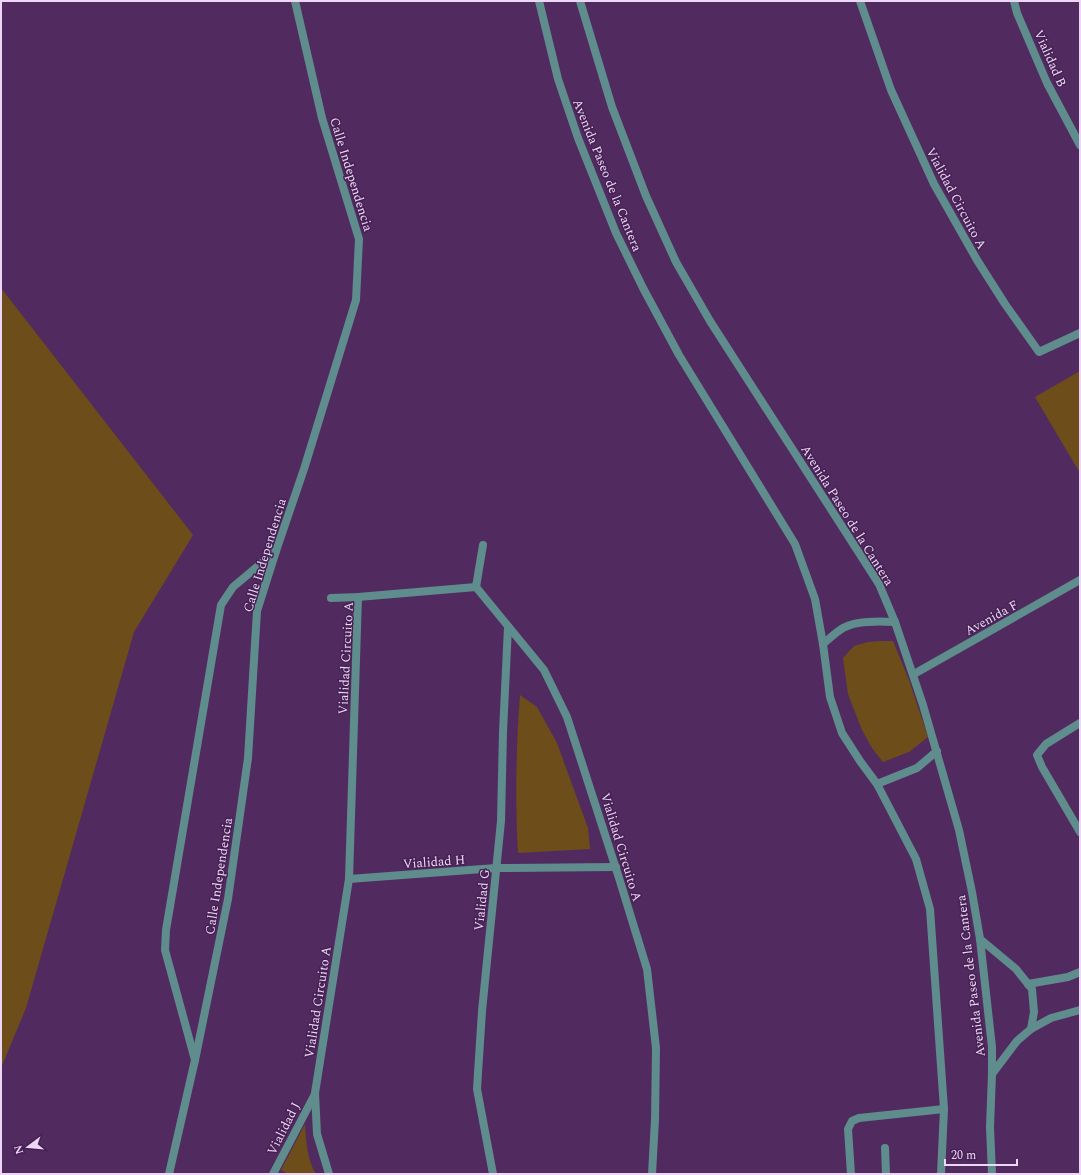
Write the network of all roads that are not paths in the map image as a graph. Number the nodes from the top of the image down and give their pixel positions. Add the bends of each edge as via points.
1 (295, 1) edge
2 (539, 1) edge
3 (580, 1) edge
4 (860, 1) edge
5 (1014, 1) edge
6 (1080, 145) edge
7 (1080, 333) edge
8 (483, 545) dead end
9 (276, 551) junction
10 (1080, 580) edge
11 (476, 587) junction
12 (358, 597) junction
13 (332, 598) dead end
14 (895, 622) junction
15 (508, 627) junction
16 (823, 644) junction
17 (914, 674) junction
18 (1080, 723) edge
19 (937, 751) junction
20 (877, 784) junction
21 (1080, 832) edge
22 (616, 867) junction
23 (496, 868) junction
24 (349, 879) junction
25 (980, 939) junction
26 (1080, 972) edge
27 (1028, 984) junction
28 (1080, 1010) edge
29 (1030, 1029) junction
30 (195, 1060) junction
31 (992, 1074) junction
32 (315, 1093) junction
33 (944, 1109) junction
34 (885, 1148) dead end
35 (169, 1174) edge
36 (273, 1174) edge
37 (329, 1174) edge
38 (493, 1174) edge
39 (652, 1174) edge
40 (851, 1174) edge
41 (886, 1174) edge
42 (941, 1174) edge
43 (992, 1174) edge

1 - 9 street, Calle Independencia via 322,118 359,239 356,300
2 - 16 street, Avenida Paseo de la Cantera via 558,79 578,138 616,233 679,355 795,544 815,599
3 - 14 street, Avenida Paseo de la Cantera via 612,108 646,196 676,262 715,328 879,584
4 - 7 street, Vialidad Circuito A via 891,90 934,184 1005,304 1039,352
5 - 6 street, Vialidad B via 1047,83
8 - 11 street
9 - 30 street, Calle Independencia via 257,611 248,758 228,899
9 - 30 street via 233,587 221,605 166,930 165,950
10 - 17 street, Avenida F
11 - 12 street, Vialidad Circuito A
11 - 15 street, Vialidad Circuito A
12 - 13 street
12 - 24 street, Vialidad Circuito A
14 - 16 street via 863,622 844,627
14 - 17 street, Avenida Paseo de la Cantera
15 - 22 street, Vialidad Circuito A via 544,670 567,717
15 - 23 street, Vialidad G via 501,821
16 - 20 street, Avenida Paseo de la Cantera via 830,697 842,733
17 - 19 street, Avenida Paseo de la Cantera
18 - 21 street via 1046,744 1037,756
19 - 20 street via 917,768
19 - 25 street, Avenida Paseo de la Cantera via 959,830
20 - 33 street, Avenida Paseo de la Cantera via 916,859 930,909
22 - 23 street, Vialidad H
22 - 39 street, Vialidad Circuito A via 647,969 656,1048
23 - 24 street, Vialidad H
23 - 38 street, Vialidad G via 477,1089
24 - 32 street, Vialidad Circuito A
25 - 27 street via 1016,969
25 - 31 street, Avenida Paseo de la Cantera via 992,1047
26 - 27 street via 1068,977
27 - 29 street via 1032,989 1034,1012
28 - 29 street via 1051,1018
29 - 31 street via 1017,1041
30 - 35 street, Calle Independencia
31 - 43 street, Avenida Paseo de la Cantera
32 - 36 street, Vialidad J
32 - 37 street, Vialidad Circuito A via 316,1134
33 - 40 street via 859,1118 852,1121 848,1129
33 - 42 street, Avenida Paseo de la Cantera
34 - 41 street

